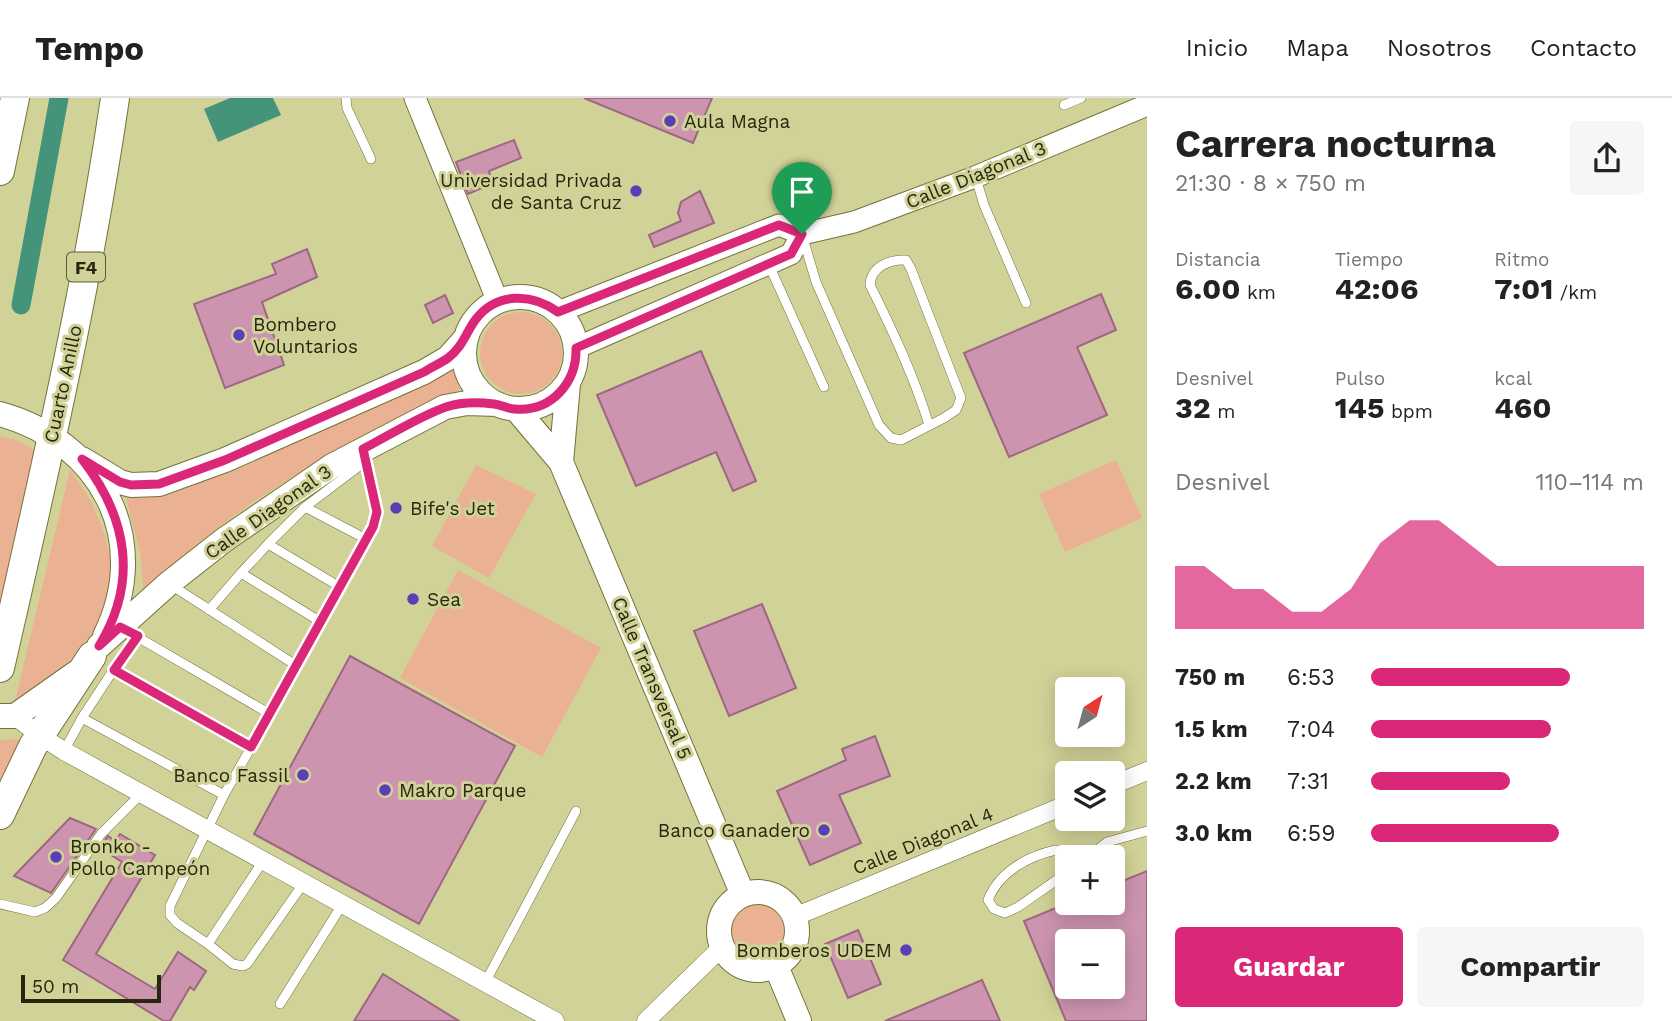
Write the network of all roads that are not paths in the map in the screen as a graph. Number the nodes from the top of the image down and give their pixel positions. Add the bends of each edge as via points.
1 (15, 98) edge
2 (115, 98) edge
3 (346, 98) edge
4 (415, 98) edge
5 (1081, 98) edge
6 (1064, 105) dead end
7 (1147, 105) edge
8 (371, 159) dead end
9 (0, 171) edge
10 (975, 177) junction
11 (802, 234) junction
12 (711, 252) junction
13 (768, 264) junction
14 (724, 283) junction
15 (498, 302) junction
16 (1026, 303) dead end
17 (558, 312) junction
18 (466, 338) junction
19 (576, 348) junction
20 (568, 384) junction
21 (824, 387) dead end
22 (506, 407) junction
23 (0, 414) edge
24 (929, 425) junction
25 (53, 435) junction
26 (364, 455) junction
27 (82, 459) junction
28 (561, 461) junction
29 (305, 507) junction
30 (366, 539) junction
31 (268, 544) junction
32 (241, 573) junction
33 (168, 584) junction
34 (340, 587) junction
35 (209, 610) junction
36 (321, 622) junction
37 (129, 632) junction
38 (102, 657) junction
39 (297, 666) junction
40 (0, 668) edge
41 (270, 713) junction
42 (8, 716) edge
43 (82, 718) junction
44 (39, 736) junction
45 (251, 747) junction
46 (64, 751) junction
47 (1147, 771) edge
48 (1125, 780) edge
49 (141, 794) junction
50 (224, 795) junction
51 (1055, 809) edge
52 (576, 811) dead end
53 (0, 815) edge
54 (207, 831) junction
55 (1147, 831) edge
56 (1103, 845) edge
57 (1055, 850) edge
58 (263, 861) junction
59 (1055, 881) edge
60 (303, 884) junction
61 (744, 895) junction
62 (0, 904) edge
63 (342, 905) junction
64 (794, 917) junction
65 (208, 944) junction
66 (722, 947) junction
67 (776, 966) junction
68 (485, 983) junction
69 (280, 1004) dead end
70 (555, 1021) edge
71 (646, 1021) edge
72 (799, 1021) edge

1 - 9 highway
2 - 25 highway, Cuarto Anillo / F4
3 - 8 lane
4 - 15 street
5 - 6 lane
7 - 10 street, Calle Diagonal 3
10 - 11 street, Calle Diagonal 3 via 854,222
10 - 16 lane
11 - 12 street, Calle Diagonal 3 via 779,225
11 - 13 street via 791,254
11 - 24 lane via 816,282 879,425 891,438 901,440
12 - 14 street
12 - 17 street, Calle Diagonal 3
13 - 14 street
13 - 21 lane
14 - 19 street
15 - 17 main road via 530,298
15 - 18 main road via 475,320
17 - 19 main road via 570,328
18 - 22 main road via 464,358 469,377 481,393
18 - 27 main road via 449,358 424,372 225,460 159,484 120,482
19 - 20 main road
20 - 22 main road via 545,404
20 - 28 main road, Calle Transversal 5
22 - 26 main road, Calle Diagonal 3 via 467,403 445,407
22 - 28 main road, Calle Transversal 5
23 - 25 main road
24 - 24 lane via 956,410 961,398 911,270 906,260 895,259 876,269 870,285
25 - 27 main road
25 - 40 highway, Cuarto Anillo / F4
26 - 29 lane
26 - 30 lane via 377,512
26 - 33 main road, Calle Diagonal 3 via 332,466
27 - 38 main road via 111,504 123,556 122,583
28 - 61 main road, Calle Transversal 5
29 - 30 lane
29 - 31 lane
30 - 34 lane
31 - 32 lane
31 - 34 lane
32 - 35 lane
32 - 36 lane
33 - 35 lane
33 - 37 main road, Calle Diagonal 3
34 - 36 lane
35 - 39 lane
36 - 39 lane
37 - 38 main road, Calle Diagonal 3
37 - 41 lane
38 - 42 main road, Calle Diagonal 3
38 - 43 lane
38 - 44 highway
38 - 45 lane
39 - 41 lane
41 - 45 lane
42 - 44 street
43 - 46 lane
43 - 50 lane
44 - 46 street
44 - 53 highway
45 - 50 lane
46 - 49 street
47 - 48 street
49 - 54 street
49 - 62 lane via 101,834 45,908 35,912
50 - 54 lane
51 - 64 street, Calle Diagonal 4
52 - 68 lane
54 - 58 street
54 - 65 lane via 170,906 170,915
55 - 56 lane
57 - 59 lane via 1010,870 989,895 990,905 1005,913
58 - 60 street
58 - 65 lane
60 - 63 street
60 - 65 lane via 247,964 233,964
61 - 64 main road via 768,893 779,898
61 - 66 main road via 733,901 719,922
63 - 68 street
63 - 69 lane
64 - 67 main road via 797,928 792,950
66 - 67 main road via 729,958 751,970
66 - 71 street
67 - 72 main road
68 - 70 street

